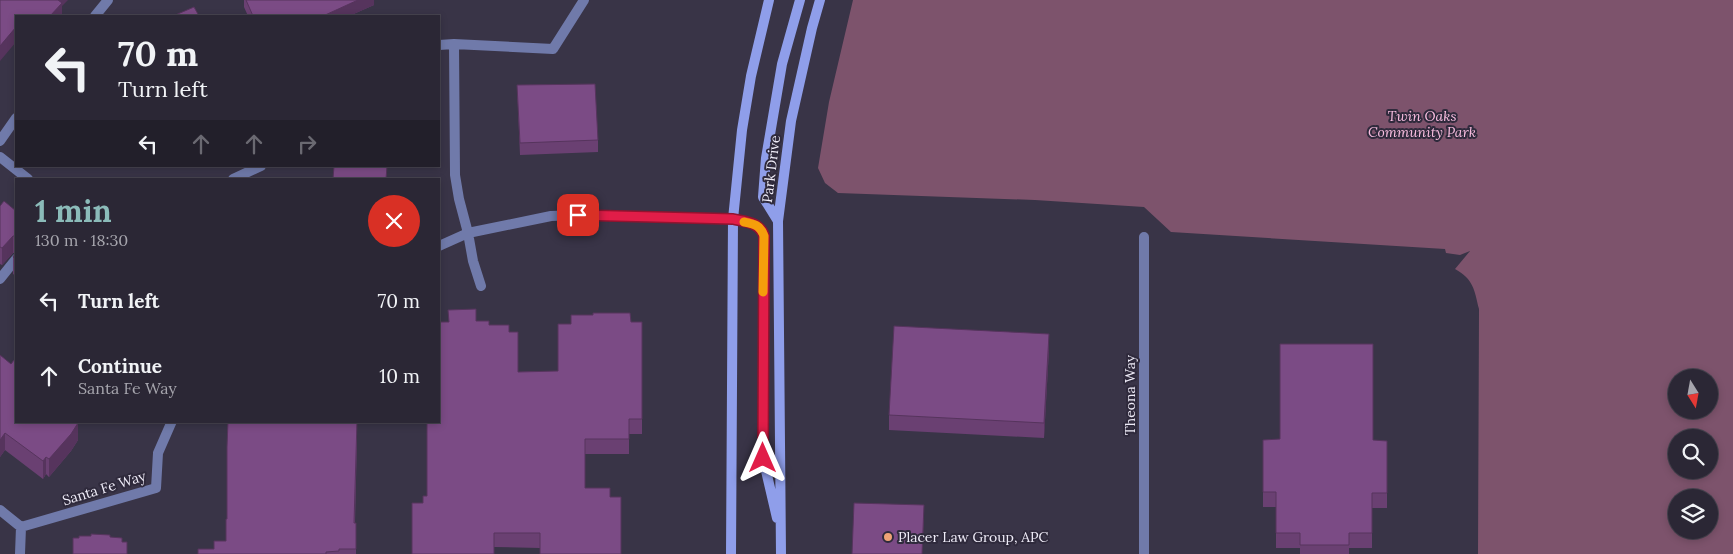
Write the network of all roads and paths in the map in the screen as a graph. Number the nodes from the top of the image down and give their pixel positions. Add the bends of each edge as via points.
1 (108, 0) edge
2 (584, 0) edge
3 (769, 0) edge
4 (800, 0) edge
5 (820, 0) edge
6 (96, 15) edge
7 (454, 44) junction
8 (440, 45) edge
9 (15, 119) edge
10 (0, 141) edge
11 (0, 157) edge
12 (259, 167) edge
13 (27, 178) edge
14 (235, 178) edge
15 (733, 219) junction
16 (778, 221) junction
17 (468, 233) junction
18 (1144, 237) dead end
19 (440, 246) edge
20 (15, 260) edge
21 (0, 279) edge
22 (482, 286) dead end
23 (171, 423) edge
24 (0, 510) edge
25 (21, 527) junction
26 (782, 537) junction
27 (20, 554) edge
28 (730, 554) edge
29 (781, 554) edge
30 (1144, 554) edge

1 - 6 street
2 - 7 street via 553,49
3 - 15 main road via 742,130
4 - 16 main road via 782,64 766,158 763,197
5 - 16 main road, Park Drive via 791,121
7 - 8 street
7 - 17 street via 455,175
9 - 10 street
11 - 13 street
12 - 14 street
15 - 17 street via 551,216
15 - 26 main road via 757,225 764,236 763,458
15 - 28 main road
16 - 26 main road, Park Drive
17 - 19 street
17 - 22 street
18 - 30 street, Theona Way
20 - 21 street
23 - 25 street, Santa Fe Way via 158,453 156,488
24 - 25 street
25 - 27 street
26 - 29 main road, Park Drive

